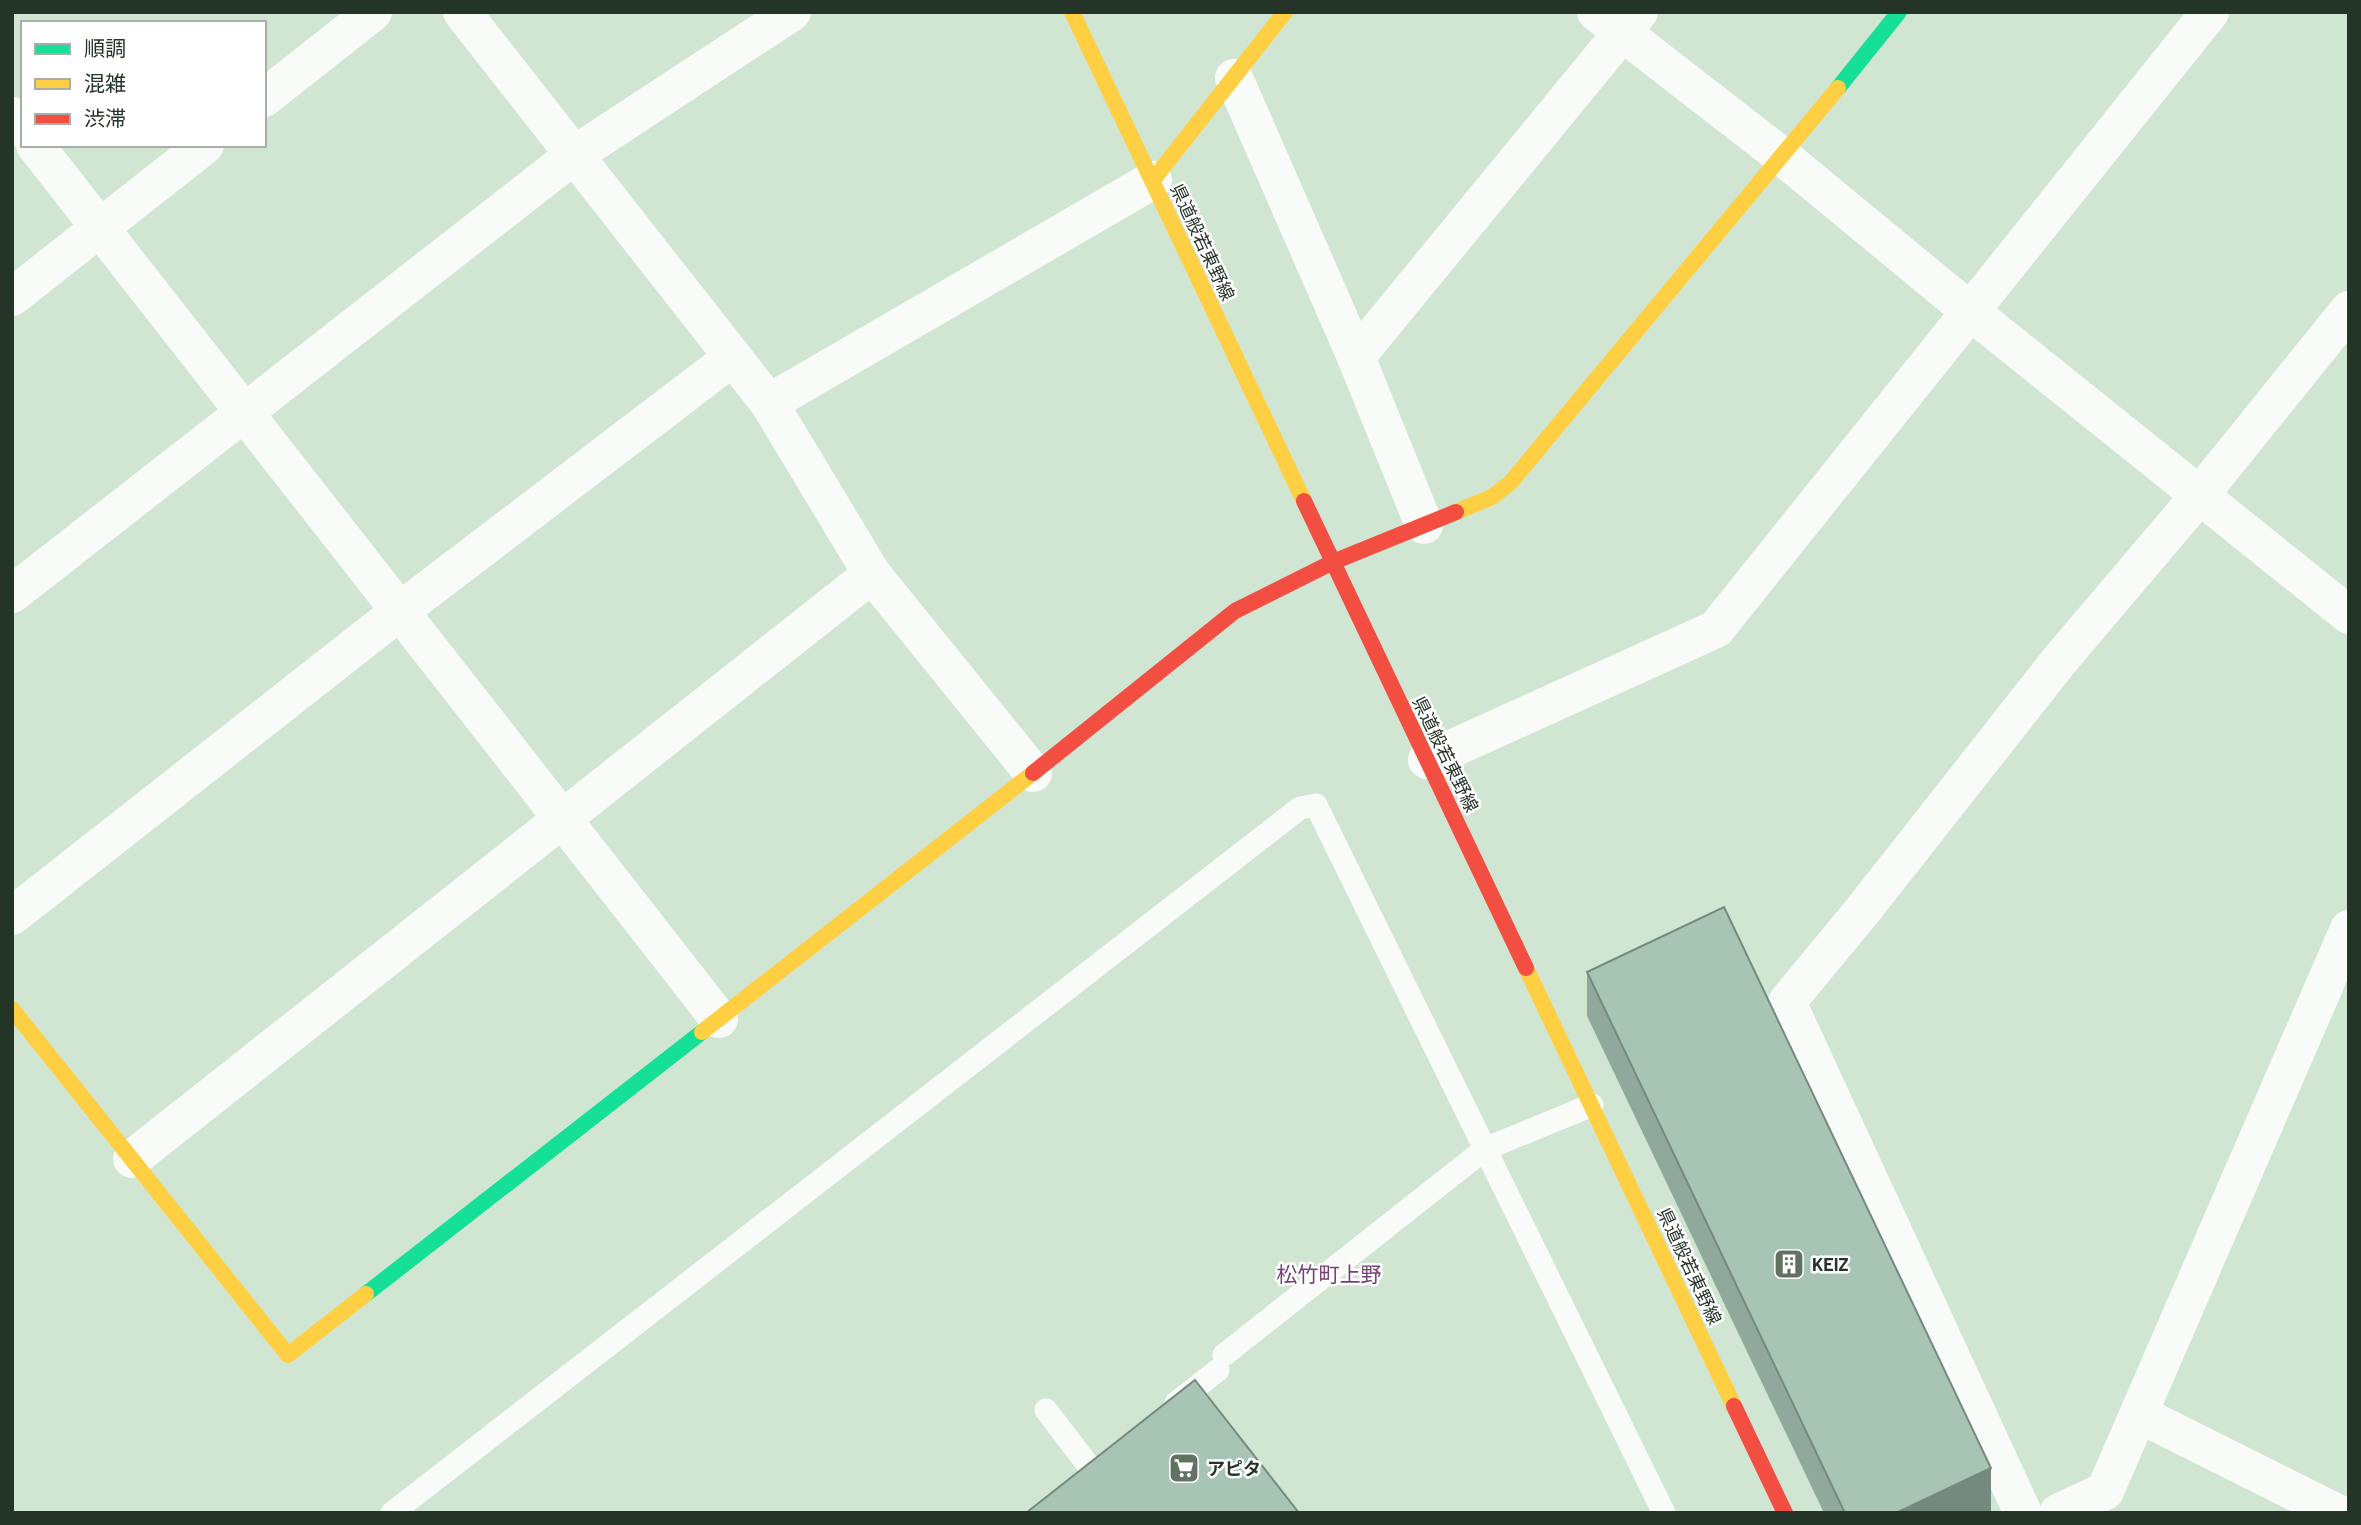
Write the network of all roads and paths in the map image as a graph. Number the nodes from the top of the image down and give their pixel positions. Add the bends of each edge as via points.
1 (373, 12) edge
2 (462, 12) edge
3 (792, 12) edge
4 (1072, 12) edge
5 (1285, 12) edge
6 (1899, 12) edge
7 (2210, 12) edge
8 (1619, 19) edge
9 (1234, 78) junction
10 (266, 97) edge
11 (37, 147) edge
12 (202, 147) edge
13 (574, 155) junction
14 (1783, 157) junction
15 (1153, 180) junction
16 (100, 228) junction
17 (12, 297) edge
18 (2349, 310) edge
19 (1971, 312) junction
20 (733, 357) junction
21 (1356, 357) junction
22 (769, 404) junction
23 (244, 412) junction
24 (2199, 496) junction
25 (1424, 525) junction
26 (1333, 562) junction
27 (872, 574) junction
28 (12, 594) edge
29 (400, 611) junction
30 (2349, 615) edge
31 (1427, 761) junction
32 (1033, 773) junction
33 (561, 818) junction
34 (12, 916) edge
35 (2349, 929) edge
36 (2335, 1001) edge
37 (12, 1009) edge
38 (719, 1018) junction
39 (1592, 1105) junction
40 (1485, 1149) junction
41 (132, 1159) junction
42 (1046, 1410) dead end
43 (2139, 1414) junction
44 (1154, 1420) edge
45 (1112, 1453) edge
46 (1091, 1469) junction
47 (1073, 1484) edge
48 (392, 1513) edge
49 (1664, 1513) edge
50 (1785, 1513) edge
51 (2023, 1513) edge
52 (2059, 1513) edge
53 (2337, 1513) edge

1 - 10 street
2 - 13 street
3 - 13 street
4 - 15 street, 県道般若東野線
5 - 9 street
6 - 14 street
7 - 19 street
8 - 14 street
8 - 21 street
9 - 15 street
9 - 21 street
11 - 16 street
12 - 16 street
13 - 20 street
13 - 23 street
14 - 19 street
14 - 25 street via 1511,482 1492,497
15 - 22 street
15 - 26 street, 県道般若東野線
16 - 17 street
16 - 23 street
18 - 24 street
19 - 24 street
19 - 31 street via 1716,629
20 - 22 street
20 - 29 street
21 - 25 street
22 - 27 street
23 - 28 street
23 - 29 street
24 - 30 street
24 - 51 street via 2059,662 1787,1002
25 - 26 street
26 - 31 street, 県道般若東野線
26 - 32 street via 1235,611
27 - 32 street
27 - 33 street
29 - 33 street
29 - 34 street
31 - 39 street, 県道般若東野線
32 - 38 street
33 - 38 street
33 - 41 street
35 - 36 street
36 - 43 street
37 - 41 street
38 - 41 street via 288,1355
39 - 40 lane
39 - 50 street, 県道般若東野線
40 - 44 lane
40 - 48 lane via 1316,805 1300,808
40 - 49 lane
42 - 46 lane
43 - 52 street via 2105,1491
43 - 53 street
45 - 46 lane
46 - 47 lane

